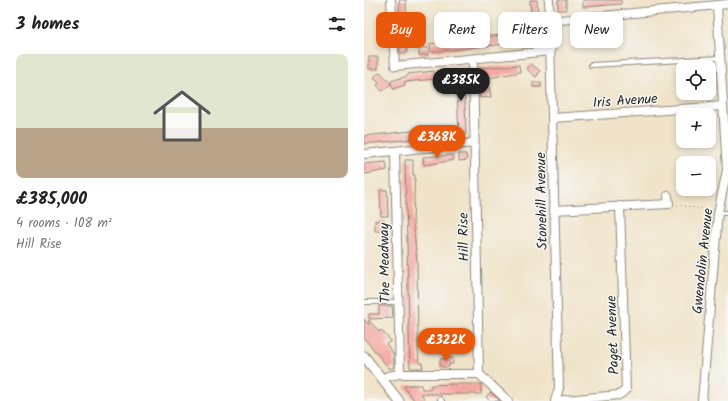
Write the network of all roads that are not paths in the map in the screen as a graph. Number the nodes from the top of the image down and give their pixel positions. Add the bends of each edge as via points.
1 (391, 0) edge
2 (549, 0) edge
3 (706, 3) edge
4 (728, 4) edge
5 (717, 5) junction
6 (550, 12) edge
7 (562, 20) edge
8 (551, 48) edge
9 (551, 51) junction
10 (721, 58) junction
11 (473, 60) junction
12 (591, 65) dead end
13 (724, 106) junction
14 (553, 118) junction
15 (474, 142) junction
16 (395, 151) junction
17 (364, 154) edge
18 (669, 200) road end
19 (620, 206) junction
20 (554, 210) junction
21 (718, 212) junction
22 (728, 213) edge
23 (365, 302) dead end
24 (398, 302) junction
25 (364, 356) edge
26 (400, 374) junction
27 (479, 374) junction
28 (382, 379) junction
29 (399, 401) edge
30 (508, 401) edge
31 (555, 401) edge
32 (702, 401) edge

1 - 11 street via 395,66
2 - 6 street, Stonehill Avenue
3 - 5 street
3 - 7 street
4 - 5 street
5 - 10 street, Gwendolin Avenue
8 - 9 street, Stonehill Avenue
9 - 11 street
9 - 14 street, Stonehill Avenue
10 - 12 lane
10 - 13 street, Gwendolin Avenue
11 - 15 street, Hill Rise
13 - 14 street, Iris Avenue
13 - 21 street, Gwendolin Avenue via 727,170
14 - 20 street, Stonehill Avenue
15 - 16 street
15 - 27 street, Hill Rise
16 - 17 street
16 - 24 street, The Meadway
18 - 19 street
19 - 20 street
19 - 31 street, Paget Avenue via 626,390 619,395
20 - 31 street, Stonehill Avenue via 559,388
21 - 22 lane
21 - 32 street, Gwendolin Avenue
23 - 24 lane
24 - 26 street, The Meadway
25 - 28 street
26 - 27 street
26 - 28 street
27 - 30 street
28 - 29 street

